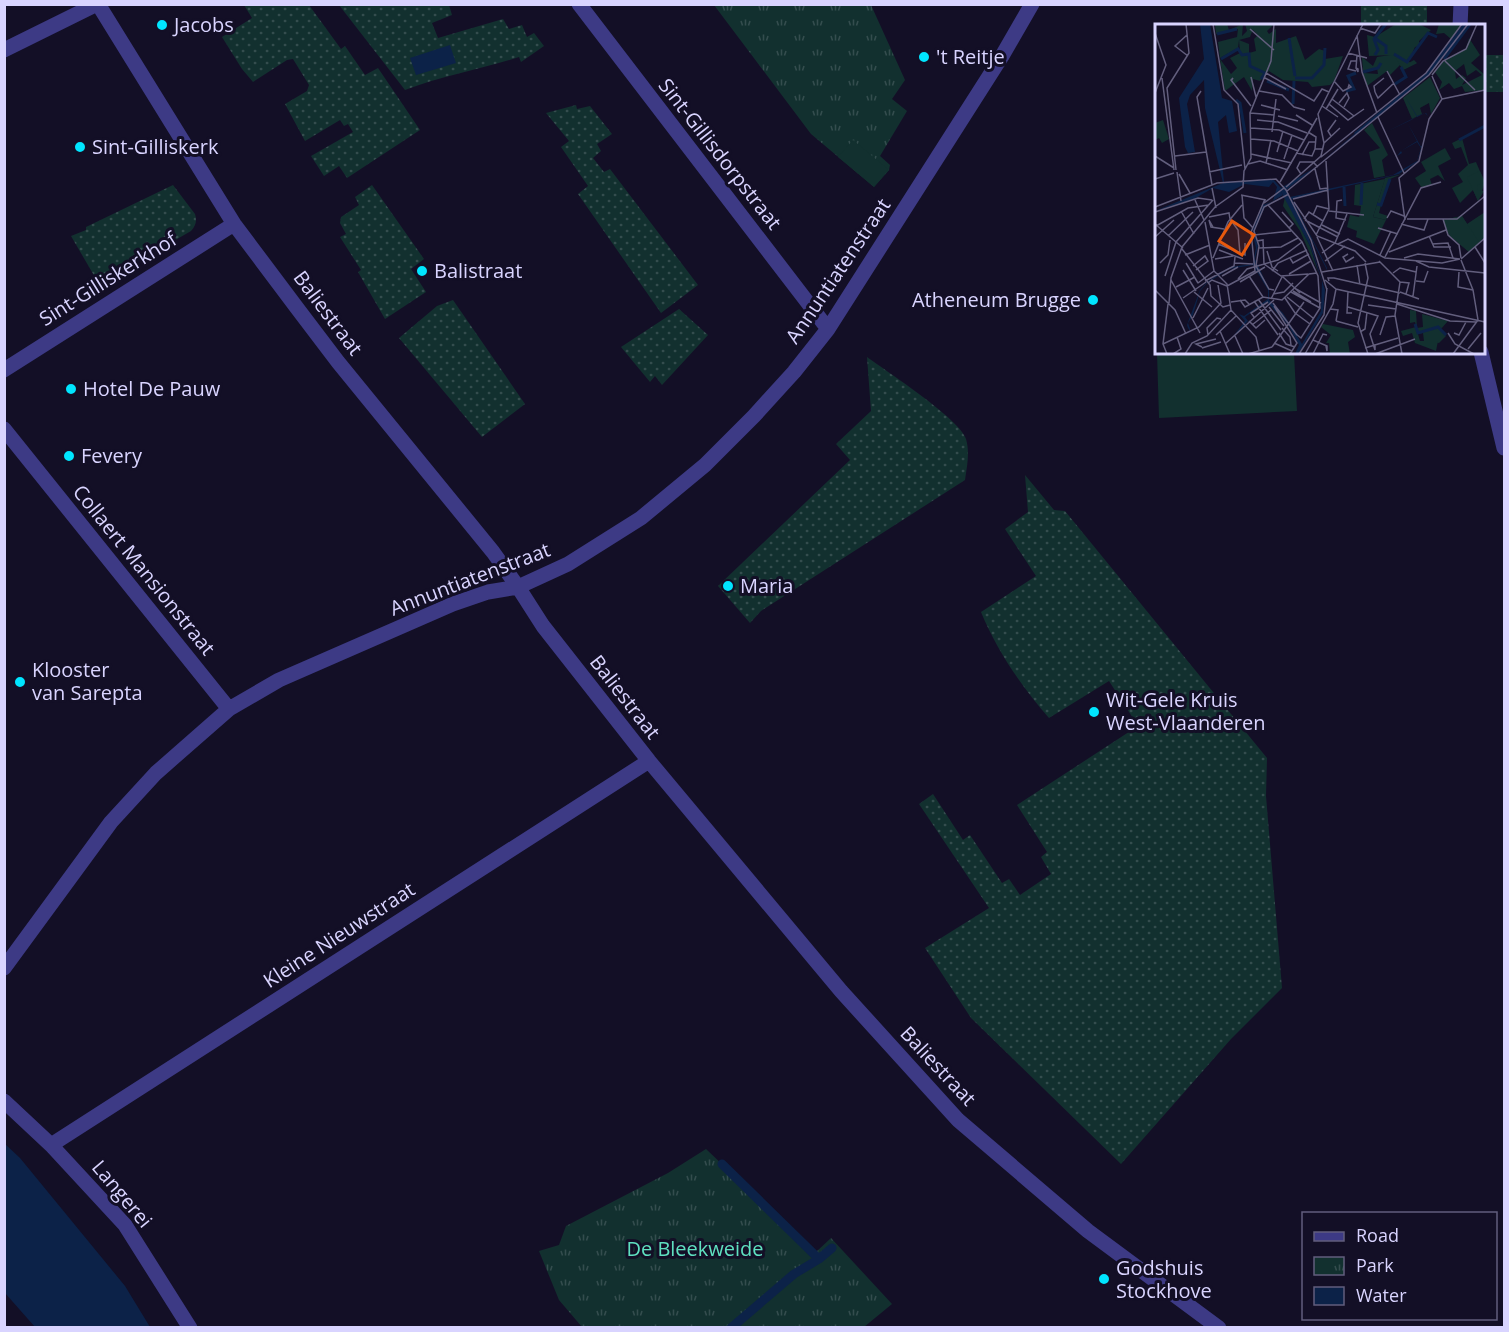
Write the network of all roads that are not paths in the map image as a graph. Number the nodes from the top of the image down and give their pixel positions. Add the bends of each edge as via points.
1 (98, 4) edge
2 (579, 4) edge
3 (1032, 4) edge
4 (1461, 4) edge
5 (1460, 24) edge
6 (4, 50) edge
7 (234, 224) junction
8 (828, 329) junction
9 (1481, 354) edge
10 (4, 370) edge
11 (4, 429) edge
12 (1504, 448) edge
13 (518, 587) junction
14 (229, 709) junction
15 (649, 761) junction
16 (4, 968) edge
17 (4, 1101) edge
18 (51, 1145) junction
19 (190, 1328) edge
20 (1219, 1328) edge

1 - 6 street
1 - 7 street, Baliestraat
2 - 8 street, Sint-Gillisdorpstraat
3 - 8 street, Annuntiatenstraat
4 - 5 street
7 - 10 street, Sint-Gilliskerkhof
7 - 13 street, Baliestraat via 338,362
8 - 13 street, Annuntiatenstraat via 754,416 673,493 606,541
9 - 12 street
11 - 14 street, Collaert Mansionstraat
13 - 14 street, Annuntiatenstraat via 453,604 279,680
13 - 15 street, Baliestraat via 543,626
14 - 16 street, Annuntiatenstraat via 156,773 111,822
15 - 18 street, Kleine Nieuwstraat
15 - 20 street, Baliestraat via 841,991 958,1120 1088,1231
17 - 18 street, Langerei
18 - 19 street, Langerei via 125,1225

